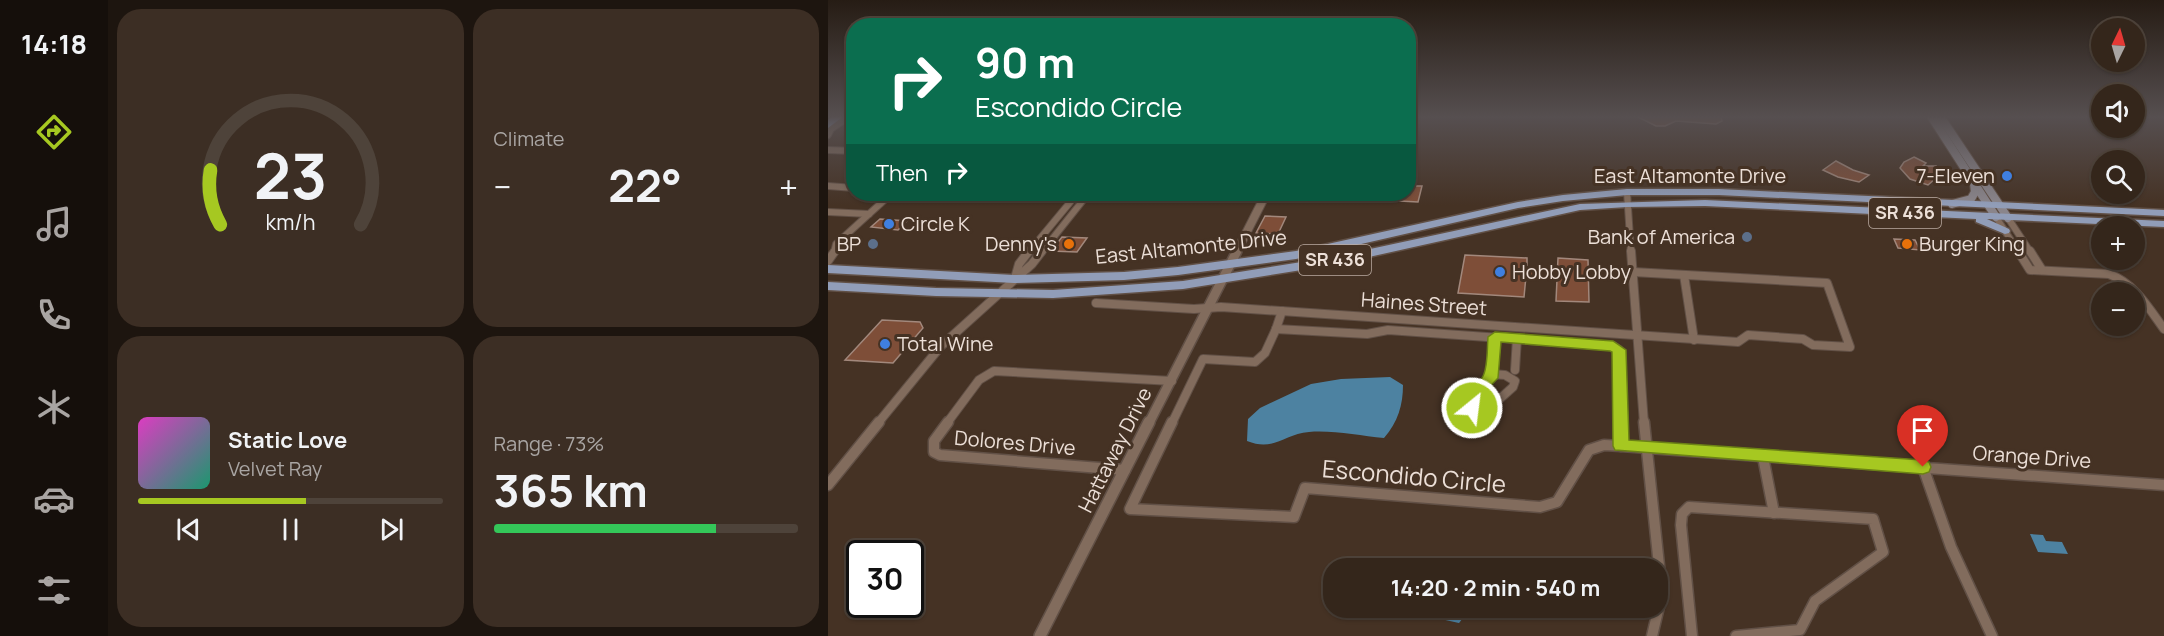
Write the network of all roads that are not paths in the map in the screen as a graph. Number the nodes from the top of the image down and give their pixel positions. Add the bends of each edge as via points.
1 (1950, 146) edge
2 (1958, 146) edge
3 (828, 150) edge
4 (846, 151) edge
5 (1974, 182) junction
6 (828, 186) edge
7 (846, 187) edge
8 (1809, 196) junction
9 (1627, 198) junction
10 (883, 201) edge
11 (1071, 201) edge
12 (1082, 201) edge
13 (1262, 201) edge
14 (1952, 204) junction
15 (1995, 206) junction
16 (1813, 209) junction
17 (828, 212) edge
18 (2164, 213) edge
19 (869, 214) junction
20 (1964, 216) junction
21 (1996, 218) junction
22 (2008, 218) junction
23 (2164, 224) edge
24 (2005, 231) junction
25 (828, 261) edge
26 (1229, 265) junction
27 (828, 269) edge
28 (2042, 270) junction
29 (1633, 272) junction
30 (1684, 275) junction
31 (1014, 279) junction
32 (1222, 280) junction
33 (828, 286) edge
34 (1000, 294) junction
35 (1096, 303) dead end
36 (1208, 308) junction
37 (1282, 311) junction
38 (1276, 329) junction
39 (2164, 329) edge
40 (1637, 336) junction
41 (1495, 337) junction
42 (1517, 338) junction
43 (1694, 340) junction
44 (1515, 370) dead end
45 (1491, 374) junction
46 (1172, 381) junction
47 (1621, 446) junction
48 (1646, 449) junction
49 (1763, 457) junction
50 (1923, 467) junction
51 (1125, 470) junction
52 (828, 485) edge
53 (2164, 485) edge
54 (1774, 513) junction
55 (1802, 633) edge
56 (1040, 636) edge
57 (1652, 636) edge
58 (1692, 636) edge
59 (1736, 636) edge
60 (1992, 636) edge

1 - 5 main road
2 - 15 main road
3 - 4 street
5 - 14 main road via 1971,199
5 - 15 main road
6 - 7 street
8 - 9 main road, East Altamonte Drive / SR 436 via 1719,192
8 - 14 main road, East Altamonte Drive / SR 436
8 - 16 main road
9 - 16 main road, SR 436
9 - 26 main road, East Altamonte Drive / SR 436 via 1563,198 1518,205 1296,255
9 - 29 street
9 - 32 main road, East Altamonte Drive / SR 436 via 1333,261
10 - 19 street
11 - 31 street via 1019,264
12 - 31 street via 1032,264
13 - 26 street, Hattaway Drive
14 - 15 main road, East Altamonte Drive / SR 436
15 - 18 main road, East Altamonte Drive / SR 436
15 - 21 main road
15 - 22 main road
16 - 20 main road, SR 436
17 - 19 street
19 - 25 street via 836,244
20 - 21 main road, SR 436
20 - 24 main road
21 - 22 main road, SR 436
21 - 24 street
22 - 23 main road, SR 436
22 - 28 street
24 - 28 street via 2030,270
26 - 31 main road, East Altamonte Drive / SR 436 via 1124,276
26 - 32 street, Hattaway Drive
27 - 31 main road, East Altamonte Drive / SR 436
28 - 39 street via 2120,277
29 - 30 street
29 - 40 street
30 - 43 street
30 - 43 street, Haines Street via 1827,283 1850,347 1748,335 1738,342
31 - 34 street
32 - 34 main road, East Altamonte Drive / SR 436 via 1107,292
32 - 36 street, Hattaway Drive
33 - 34 main road, East Altamonte Drive / SR 436
34 - 52 street via 941,345
35 - 36 street, Haines Street
36 - 37 street, Haines Street
36 - 46 street, Hattaway Drive
37 - 38 street, Escondido Circle
37 - 40 street, Haines Street
38 - 41 street via 1367,334 1388,330
38 - 47 street, Escondido Circle via 1261,359 1255,362 1203,359 1130,509 1294,518 1305,488 1540,507 1557,502 1589,450 1604,445
40 - 43 street, Haines Street
40 - 48 street
41 - 42 street
41 - 45 street
42 - 44 street
42 - 47 street via 1597,344 1619,350
45 - 45 street via 1489,381 1473,395 1474,410 1485,412 1513,387 1515,381 1511,377
46 - 51 street, Hattaway Drive
46 - 51 street, Dolores Drive via 994,370 979,380 932,447 940,455
47 - 48 street, Escondido Circle
48 - 49 street, Orange Drive
48 - 57 street via 1662,594
49 - 50 street, Orange Drive
49 - 54 street
50 - 53 street, Orange Drive
50 - 60 street via 1951,548
51 - 56 street, Hattaway Drive
54 - 55 street via 1873,519 1883,552 1815,601
54 - 58 street via 1689,507 1683,514
55 - 59 street

